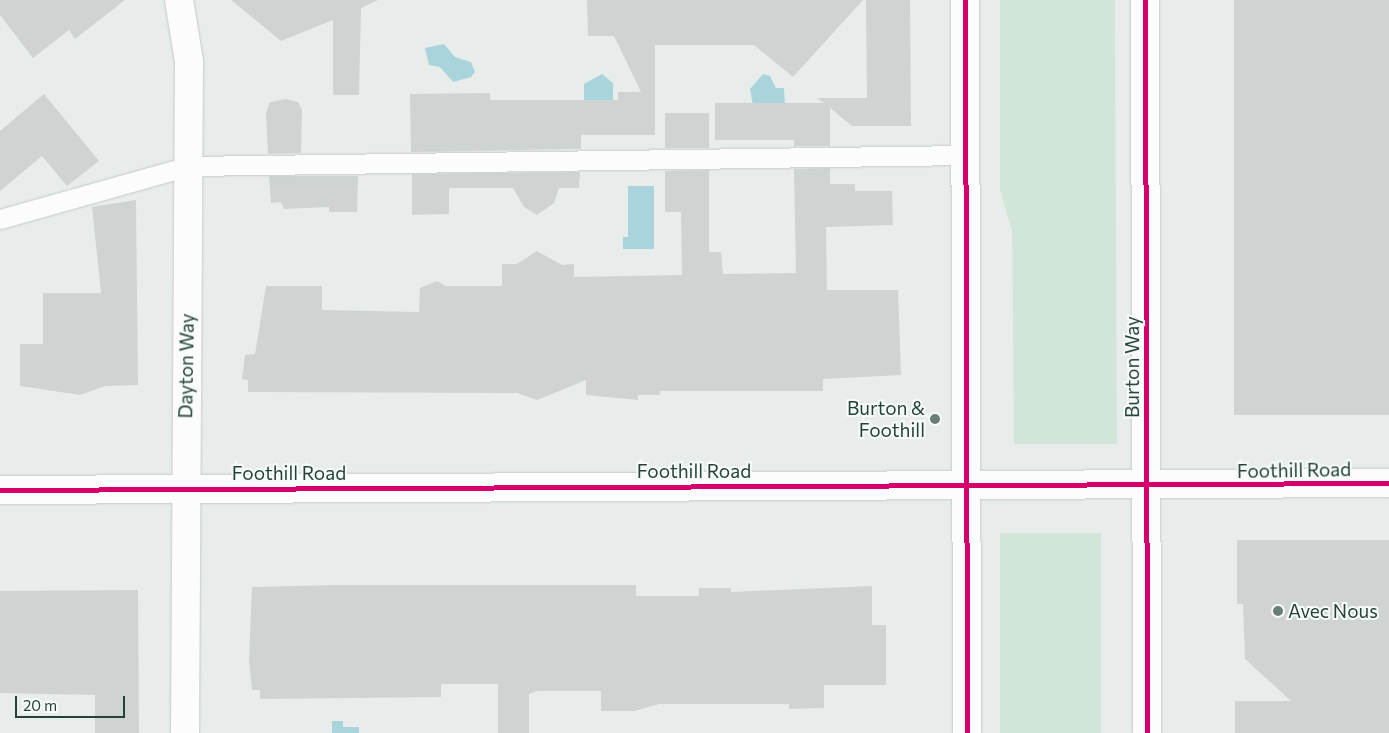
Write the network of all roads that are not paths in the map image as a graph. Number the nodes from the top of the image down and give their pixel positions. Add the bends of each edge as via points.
1 (179, 0) edge
2 (965, 0) edge
3 (1145, 0) edge
4 (966, 155) junction
5 (188, 166) junction
6 (0, 219) edge
7 (1389, 484) edge
8 (967, 485) junction
9 (1148, 486) junction
10 (184, 488) junction
11 (0, 490) edge
12 (185, 733) edge
13 (967, 733) edge
14 (1147, 733) edge

1 - 5 street, Dayton Way via 189,61
2 - 4 street
3 - 9 street, Burton Way
4 - 5 lane
4 - 8 street
5 - 6 lane
5 - 10 street, Dayton Way
7 - 9 street, Foothill Road
8 - 9 street, Foothill Road
8 - 10 street, Foothill Road
8 - 13 street
9 - 14 street, Burton Way
10 - 11 street, Foothill Road
10 - 12 street, Dayton Way

